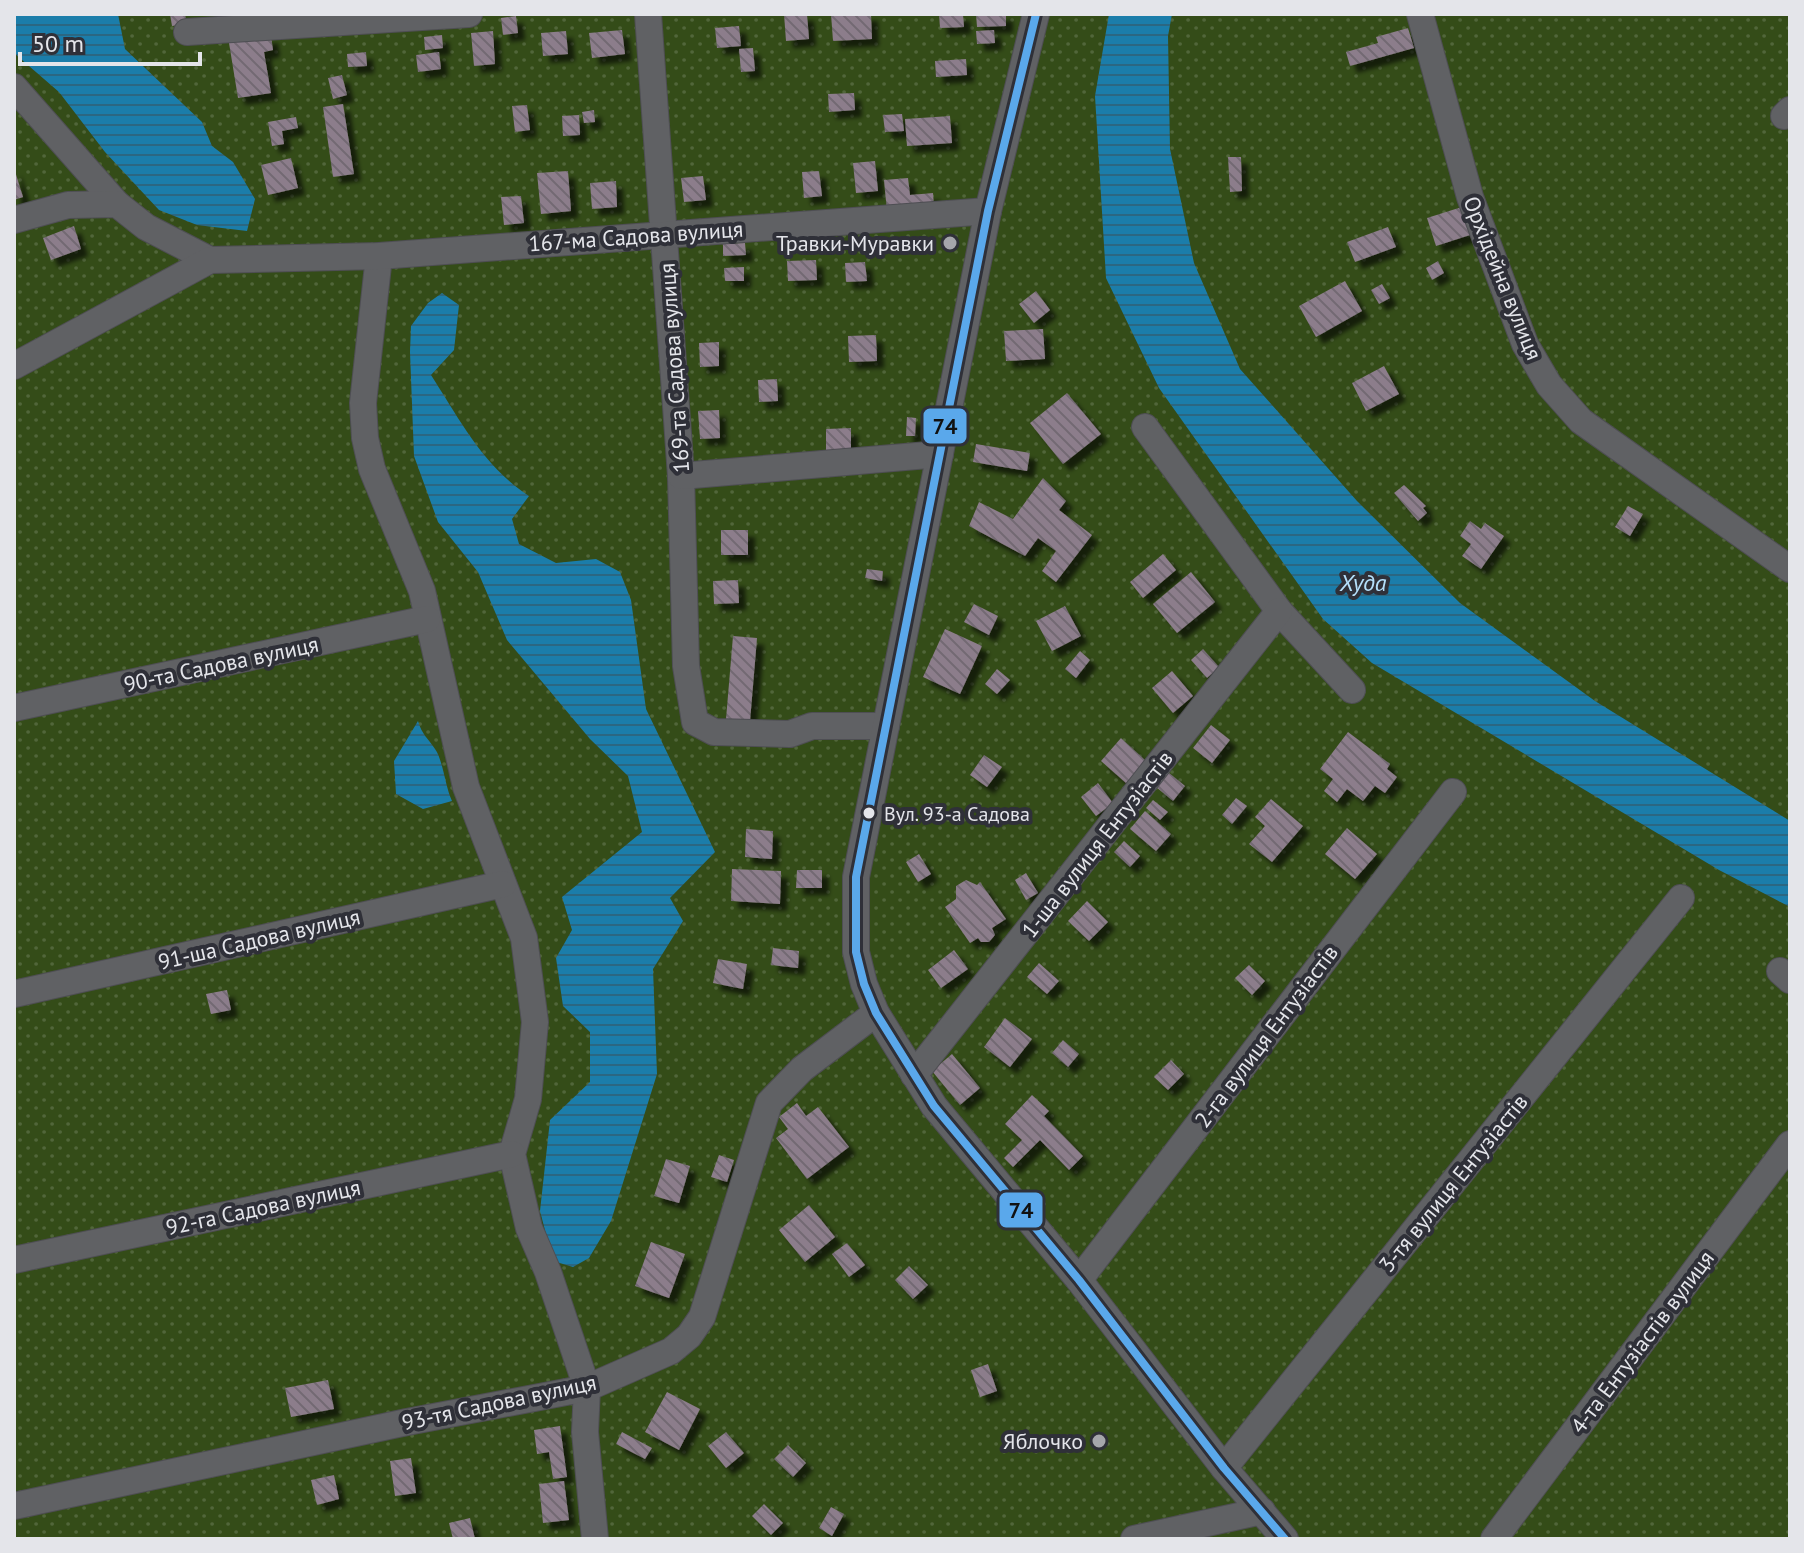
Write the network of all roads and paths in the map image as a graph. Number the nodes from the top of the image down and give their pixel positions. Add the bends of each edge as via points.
1 (469, 14) edge
2 (648, 14) edge
3 (1036, 14) edge
4 (1420, 14) edge
5 (187, 32) dead end
6 (14, 87) edge
7 (117, 204) junction
8 (988, 211) junction
9 (14, 220) edge
10 (666, 232) junction
11 (379, 256) junction
12 (210, 260) junction
13 (14, 366) edge
14 (1145, 427) dead end
15 (940, 454) junction
16 (681, 476) junction
17 (1790, 569) edge
18 (1279, 611) junction
19 (427, 619) junction
20 (1352, 690) dead end
21 (14, 708) edge
22 (886, 726) junction
23 (1453, 792) dead end
24 (503, 884) junction
25 (1681, 898) dead end
26 (14, 994) edge
27 (876, 1013) junction
28 (914, 1075) junction
29 (1790, 1144) edge
30 (512, 1154) junction
31 (14, 1260) edge
32 (1079, 1280) junction
33 (587, 1388) junction
34 (1224, 1468) junction
35 (14, 1506) edge
36 (1262, 1511) junction
37 (595, 1539) edge
38 (1134, 1539) edge
39 (1285, 1539) edge
40 (1494, 1539) edge

1 - 5 street
2 - 10 street, 169-та Садова вулиця
3 - 8 street
4 - 17 street, Орхідейна вулиця via 1470,197 1525,344 1549,385 1581,421
6 - 7 street
7 - 9 street via 68,205
7 - 12 street via 146,227
8 - 10 street, 167-ма Садова вулиця
8 - 15 street
10 - 11 street, 167-ма Садова вулиця
10 - 16 street, 169-та Садова вулиця
11 - 12 street, 167-ма Садова вулиця
11 - 19 street via 363,403 365,438 372,469 422,591
12 - 13 street
14 - 18 street
15 - 16 street
15 - 22 street
16 - 22 street, 169-та Садова вулиця via 686,666 695,722 714,732 790,734 812,726
18 - 20 street
18 - 28 street, 1-ша вулиця Ентузіастів
19 - 21 street, 90-та Садова вулиця
19 - 24 street via 466,787
22 - 27 street via 856,877 854,917 856,952
23 - 32 street, 2-га вулиця Ентузіастів
24 - 26 street, 91-ша Садова вулиця
24 - 30 street via 524,938 535,1022 528,1099
25 - 34 street, 3-тя вулиця Ентузіастів
27 - 28 street
27 - 33 street, 93-тя Садова вулиця via 802,1069 769,1103 710,1295 689,1336 671,1351
28 - 32 street
29 - 40 street, 4-та Ентузіастів вулиця
30 - 31 street, 92-га Садова вулиця
30 - 33 street via 529,1228
32 - 34 street
33 - 35 street, 93-тя Садова вулиця
33 - 37 street via 585,1432
34 - 36 street
36 - 38 street
36 - 39 street

